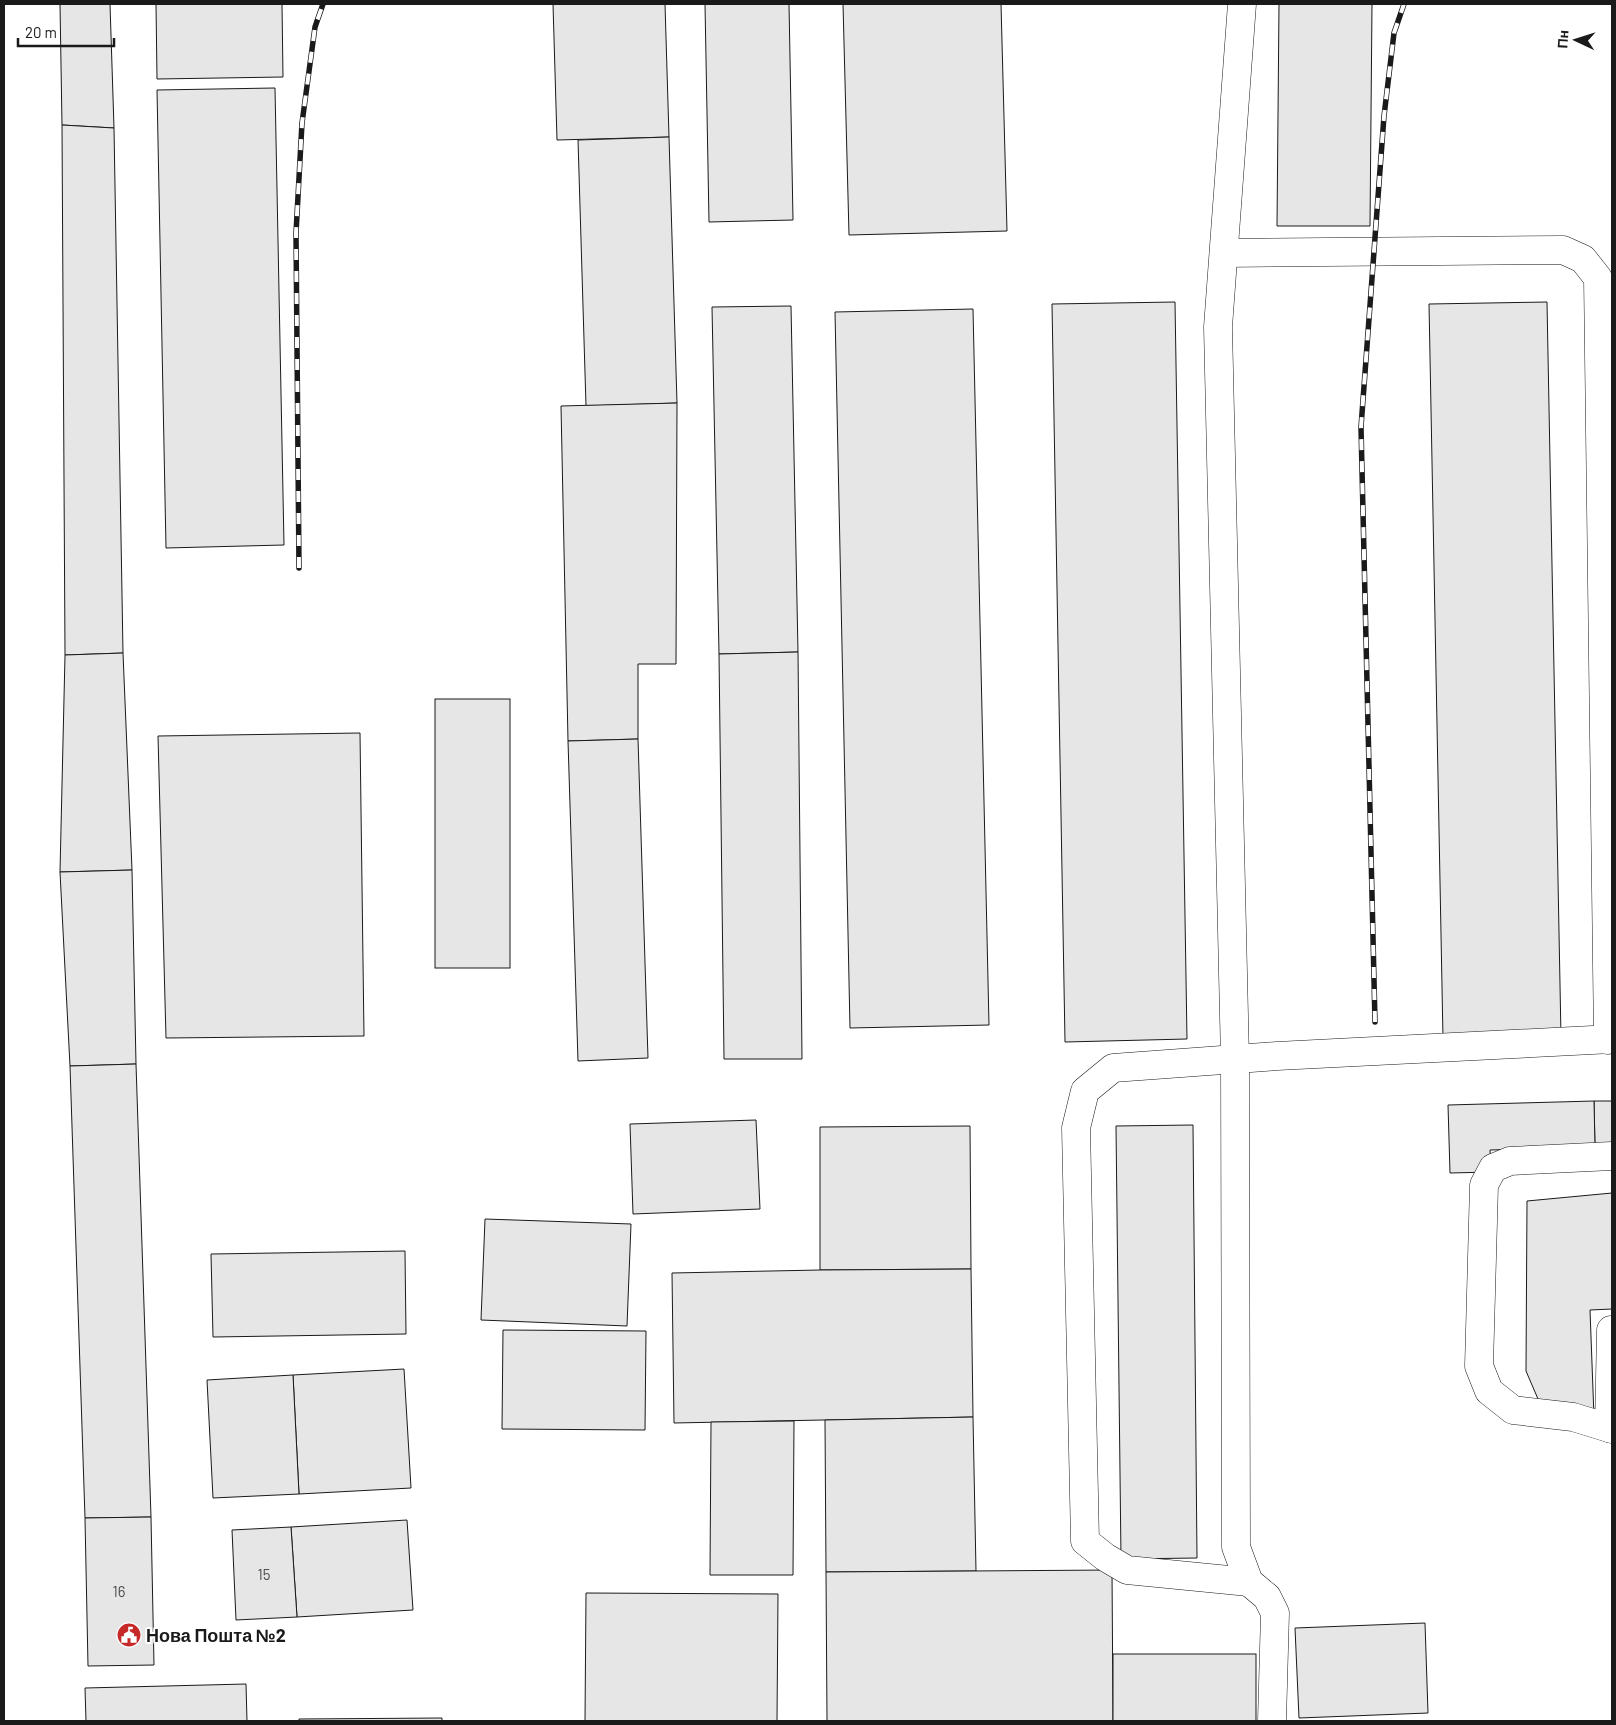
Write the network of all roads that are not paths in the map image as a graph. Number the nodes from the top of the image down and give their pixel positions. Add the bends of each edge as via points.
1 (1242, 4) edge
2 (1224, 253) junction
3 (1610, 1040) edge
4 (1234, 1058) junction
5 (1612, 1156) edge
6 (1612, 1330) edge
7 (1611, 1428) edge
8 (1250, 1582) junction
9 (1272, 1721) edge

1 - 2 lane
2 - 3 lane via 1563,250 1583,259 1598,278
2 - 4 lane via 1219,337
3 - 4 lane
4 - 8 lane via 1236,1547
4 - 8 lane via 1113,1068 1086,1091 1076,1128 1085,1541 1127,1570
5 - 7 lane via 1510,1161 1493,1168 1484,1185 1479,1366 1489,1391 1513,1410 1573,1417
6 - 7 lane
8 - 9 lane via 1267,1597 1275,1613

